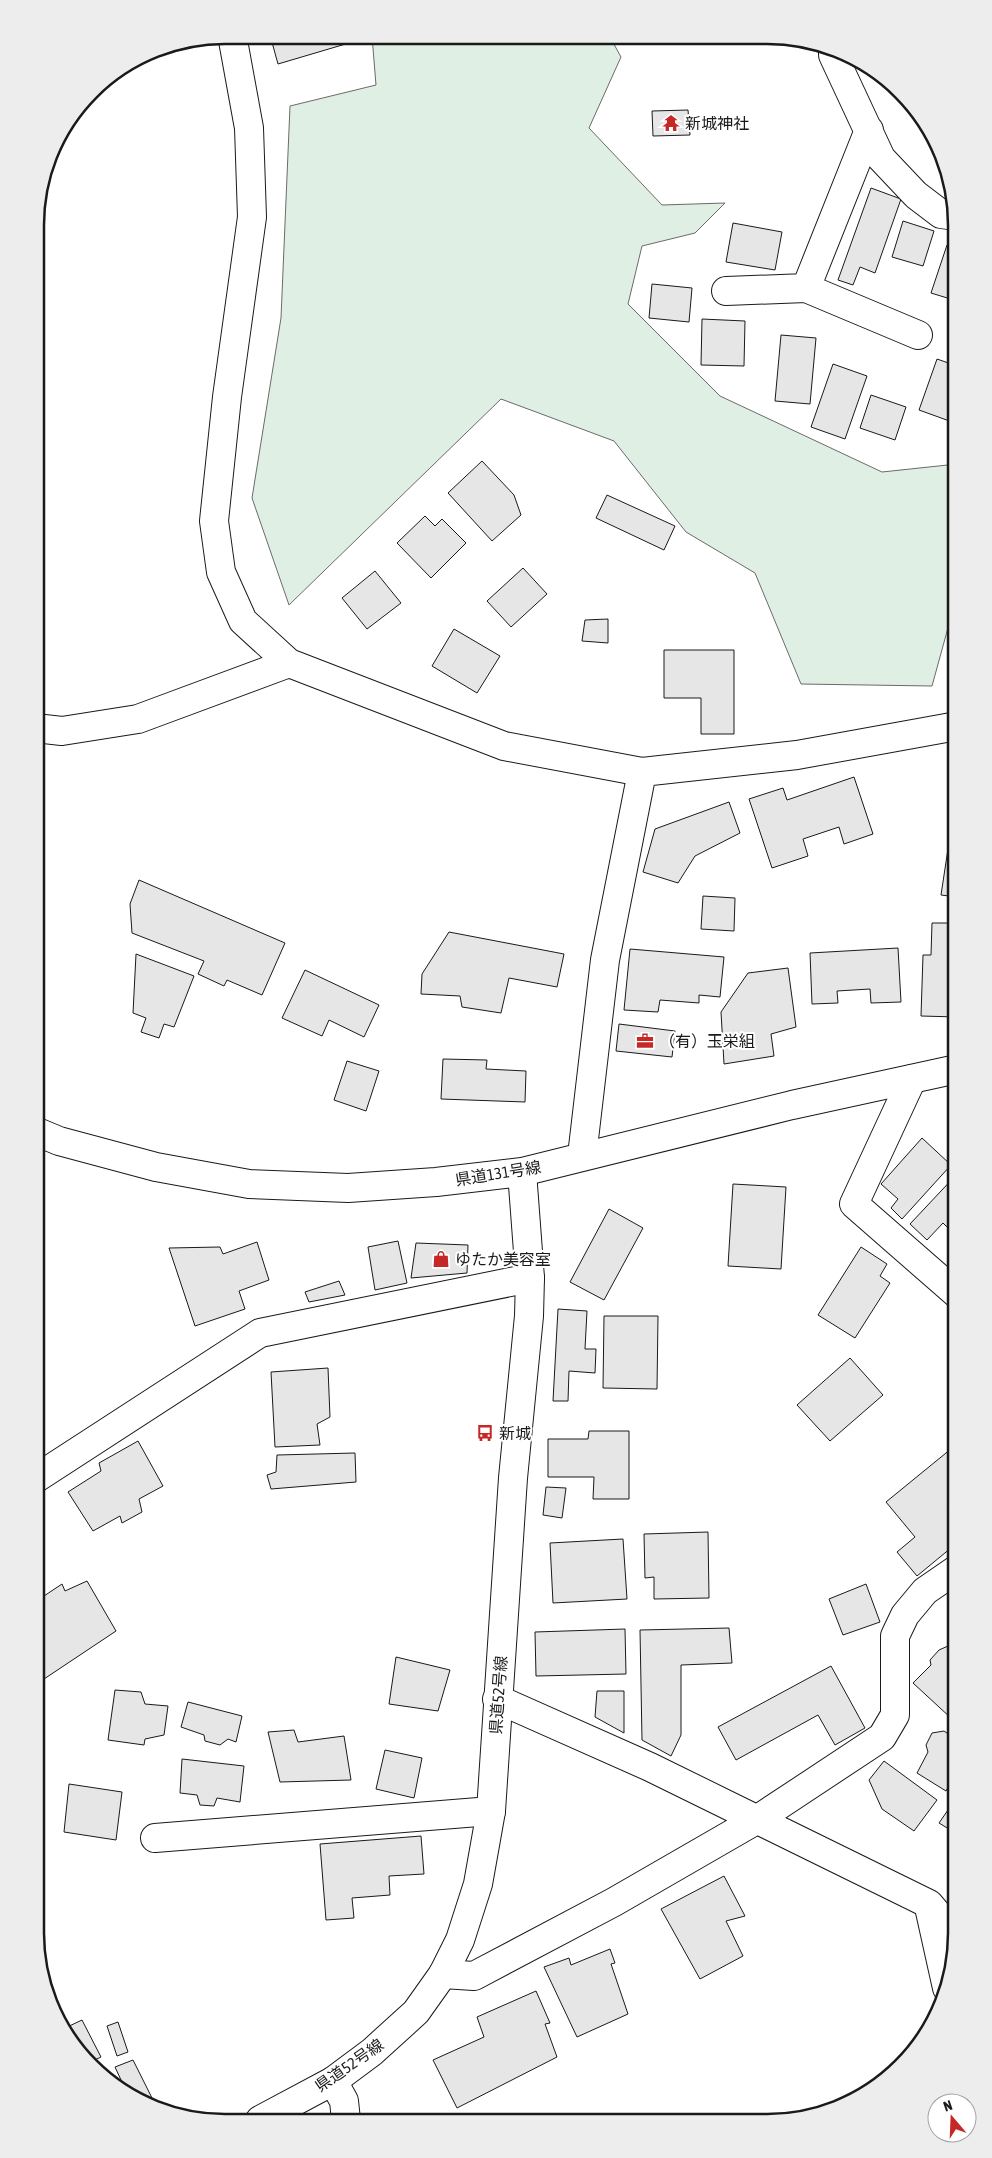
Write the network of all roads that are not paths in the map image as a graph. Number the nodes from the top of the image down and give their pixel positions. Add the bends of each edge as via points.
1 (234, 44) edge
2 (834, 57) edge
3 (869, 130) junction
4 (948, 215) edge
5 (806, 288) junction
6 (726, 291) dead end
7 (918, 335) dead end
8 (289, 664) junction
9 (948, 728) edge
10 (44, 729) edge
11 (642, 772) junction
12 (948, 1071) edge
13 (912, 1079) junction
14 (44, 1135) edge
15 (582, 1156) junction
16 (522, 1172) junction
17 (530, 1278) junction
18 (948, 1286) edge
19 (44, 1472) edge
20 (948, 1575) edge
21 (498, 1699) junction
22 (491, 1811) junction
23 (758, 1819) junction
24 (155, 1838) dead end
25 (929, 1904) junction
26 (948, 1926) edge
27 (944, 1973) edge
28 (443, 1974) junction
29 (333, 2081) junction
30 (271, 2114) edge
31 (345, 2114) edge

1 - 8 street via 249,128 252,217 214,521 221,572 244,621
2 - 3 street
3 - 4 street via 881,158 916,195 941,214
3 - 5 street
5 - 6 street
5 - 7 street
8 - 10 street via 138,718 62,731
8 - 11 street via 504,746
9 - 11 street via 797,755
11 - 15 street via 605,960
12 - 13 street, 県道131号線
13 - 15 street, 県道131号線
13 - 18 street via 854,1204
14 - 16 street, 県道131号線 via 156,1167 249,1184 348,1188
15 - 16 street, 県道131号線
16 - 17 street, 県道52号線
17 - 19 street via 260,1333
17 - 21 street, 県道52号線
20 - 23 street via 926,1591 905,1615 895,1636 895,1715 882,1736
21 - 22 street, 県道52号線
21 - 23 street
22 - 24 street
22 - 28 street, 県道52号線 via 478,1884 460,1940
23 - 25 street
23 - 28 street via 614,1902 474,1976
25 - 26 street
25 - 27 street
28 - 29 street, 県道52号線 via 416,2012 372,2052
29 - 30 street, 県道52号線
29 - 31 street via 344,2101

